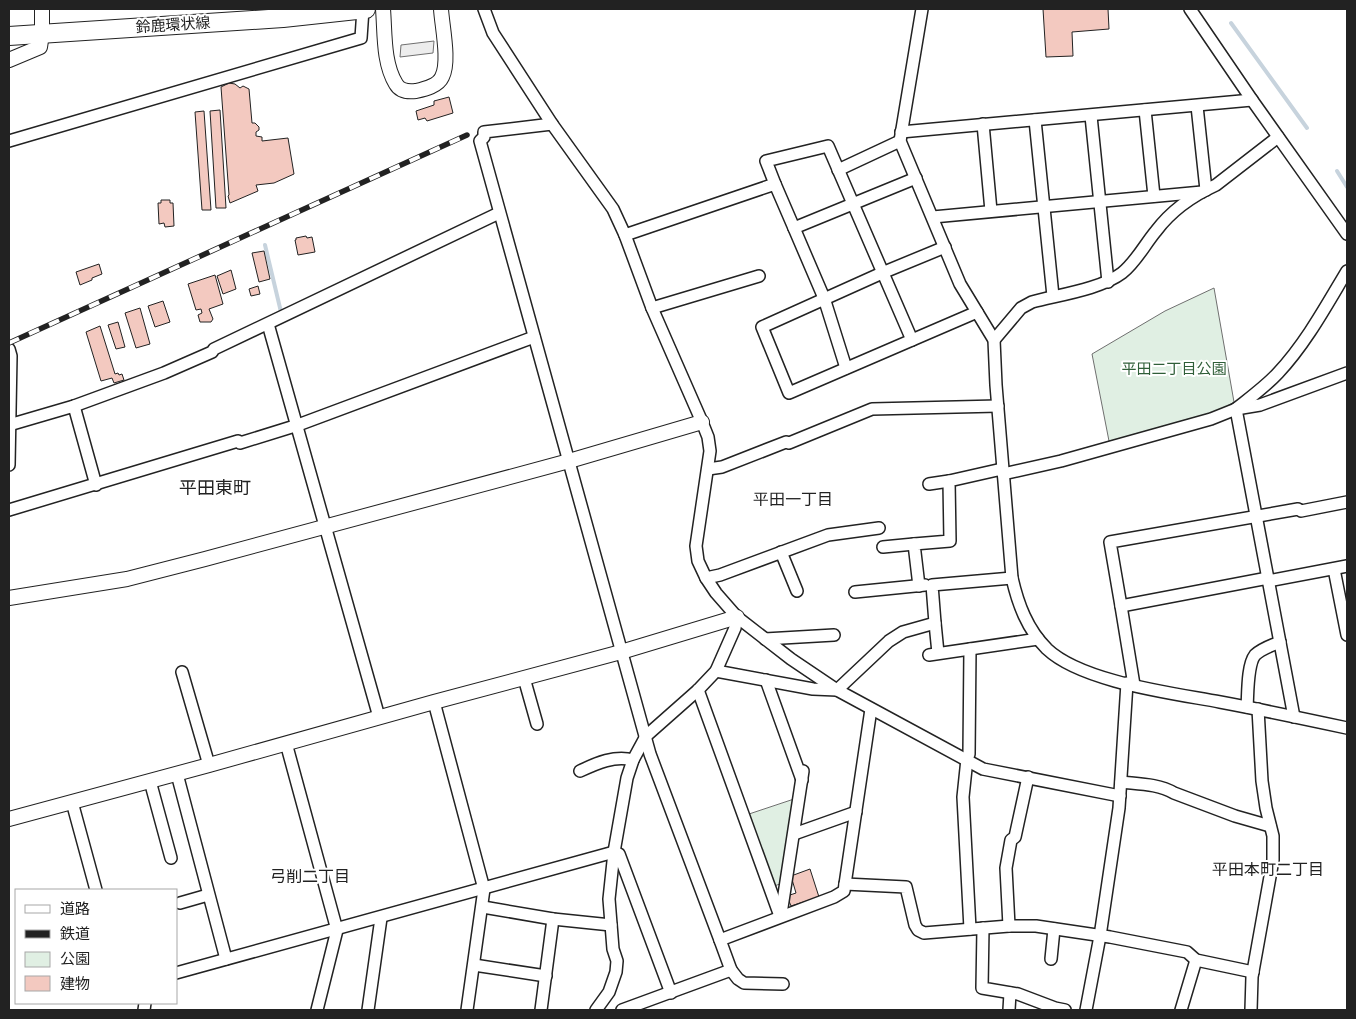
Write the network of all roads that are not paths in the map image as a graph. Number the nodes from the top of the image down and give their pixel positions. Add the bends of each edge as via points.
1 (42, 9) edge
2 (365, 9) edge
3 (383, 9) edge
4 (441, 9) edge
5 (484, 9) edge
6 (922, 9) edge
7 (1190, 9) edge
8 (42, 34) junction
9 (9, 36) edge
10 (9, 60) edge
11 (1252, 100) junction
12 (1197, 106) junction
13 (1145, 110) junction
14 (1091, 116) junction
15 (1035, 120) junction
16 (552, 124) junction
17 (983, 124) junction
18 (901, 136) junction
19 (1278, 136) junction
20 (9, 141) edge
21 (838, 170) junction
22 (916, 178) junction
23 (775, 184) junction
24 (1204, 191) junction
25 (1154, 196) junction
26 (1100, 201) junction
27 (853, 204) junction
28 (1044, 206) junction
29 (992, 212) junction
30 (499, 213) junction
31 (933, 218) junction
32 (794, 228) junction
33 (625, 234) junction
34 (1347, 234) edge
35 (946, 247) junction
36 (1347, 271) edge
37 (882, 273) junction
38 (760, 276) dead end
39 (1108, 282) junction
40 (1052, 296) junction
41 (824, 298) junction
42 (652, 308) junction
43 (977, 312) junction
44 (268, 324) junction
45 (534, 337) junction
46 (912, 340) junction
47 (994, 340) junction
48 (9, 349) edge
49 (846, 368) junction
50 (1347, 374) edge
51 (74, 406) junction
52 (998, 406) junction
53 (1236, 409) junction
54 (702, 422) junction
55 (9, 425) edge
56 (298, 425) junction
57 (569, 461) junction
58 (9, 465) edge
59 (708, 469) junction
60 (1003, 471) junction
61 (949, 480) junction
62 (929, 484) dead end
63 (96, 485) junction
64 (1347, 502) edge
65 (9, 510) edge
66 (1257, 516) junction
67 (325, 526) junction
68 (879, 528) dead end
69 (914, 544) junction
70 (883, 547) dead end
71 (781, 552) junction
72 (1347, 566) edge
73 (1334, 568) junction
74 (706, 578) junction
75 (1012, 578) junction
76 (1268, 579) junction
77 (932, 585) junction
78 (919, 586) junction
79 (797, 591) dead end
80 (855, 592) dead end
81 (9, 598) edge
82 (1121, 606) junction
83 (737, 617) junction
84 (935, 623) junction
85 (1347, 634) edge
86 (834, 635) dead end
87 (765, 639) junction
88 (1038, 639) junction
89 (1280, 642) junction
90 (970, 649) junction
91 (621, 652) junction
92 (716, 671) junction
93 (182, 672) dead end
94 (524, 678) junction
95 (766, 680) junction
96 (1131, 684) junction
97 (698, 690) junction
98 (837, 690) junction
99 (434, 702) junction
100 (1252, 708) junction
101 (872, 709) junction
102 (379, 717) junction
103 (1294, 717) junction
104 (537, 724) dead end
105 (1347, 728) edge
106 (646, 736) junction
107 (286, 743) junction
108 (967, 759) junction
109 (632, 760) junction
110 (209, 765) junction
111 (580, 771) dead end
112 (177, 774) junction
113 (1028, 777) junction
114 (150, 781) junction
115 (1121, 782) junction
116 (1120, 796) junction
117 (72, 802) junction
118 (856, 812) junction
119 (9, 819) edge
120 (1270, 826) junction
121 (794, 834) junction
122 (614, 852) junction
123 (171, 858) dead end
124 (845, 884) junction
125 (96, 889) edge
126 (484, 889) junction
127 (208, 895) junction
128 (180, 903) dead end
129 (483, 907) junction
130 (780, 916) junction
131 (381, 918) junction
132 (553, 919) junction
133 (611, 925) junction
134 (1009, 926) junction
135 (983, 928) junction
136 (970, 929) junction
137 (1054, 929) junction
138 (337, 930) junction
139 (1100, 936) junction
140 (720, 940) junction
141 (1051, 959) dead end
142 (226, 960) junction
143 (1196, 960) junction
144 (474, 965) junction
145 (732, 970) junction
146 (178, 972) edge
147 (1253, 972) junction
148 (546, 976) junction
149 (783, 984) dead end
150 (671, 993) junction
151 (1010, 993) junction
152 (317, 1010) edge
153 (368, 1010) edge
154 (467, 1010) edge
155 (541, 1010) edge
156 (596, 1010) edge
157 (622, 1010) edge
158 (1009, 1010) edge
159 (1065, 1010) edge
160 (1086, 1010) edge
161 (1181, 1010) edge
162 (1251, 1010) edge

1 - 8 street
2 - 8 main road, 鈴鹿環状線 via 283,18
2 - 20 street via 361,38
3 - 4 street via 392,76 402,91 416,91 436,84 442,78 445,60
5 - 16 street via 493,33
6 - 18 street
7 - 11 street
8 - 9 main road, 鈴鹿環状線
8 - 10 street via 40,47
11 - 12 street
11 - 19 street
12 - 13 street
12 - 24 street
13 - 14 street
13 - 25 street
14 - 15 street
14 - 26 street
15 - 17 street
15 - 28 street
16 - 30 street via 484,132 480,141
16 - 33 street via 613,209
17 - 18 street
17 - 29 street
18 - 21 street
18 - 22 street
19 - 24 street
19 - 34 street
21 - 23 street via 828,146 766,162
21 - 27 street
22 - 27 street
22 - 31 street
23 - 32 street
23 - 33 street
24 - 25 street
24 - 39 street via 1172,212 1124,272
25 - 26 street
26 - 28 street
26 - 39 street
27 - 32 street
27 - 37 street
28 - 29 street
28 - 40 street
29 - 31 street
30 - 44 street
30 - 45 street
31 - 35 street
32 - 41 street
33 - 42 street
35 - 37 street
35 - 43 street via 960,284
36 - 53 street via 1298,349 1277,373
37 - 41 street
37 - 46 street
38 - 42 street
39 - 40 street
40 - 47 street via 1021,308
41 - 49 street
41 - 49 street via 762,327 789,393
42 - 54 street
43 - 46 street
43 - 47 street
44 - 51 street via 164,373
44 - 56 street
45 - 56 street
45 - 57 street
46 - 49 street
47 - 52 street
48 - 55 street
50 - 53 street via 1260,405
51 - 55 street
51 - 63 street
52 - 59 street via 872,409 789,443
52 - 60 street
53 - 60 street via 1079,456
53 - 66 street
54 - 57 street
54 - 59 street via 710,451
55 - 58 street
56 - 63 street
56 - 67 street
57 - 67 street
57 - 91 street
59 - 74 street via 696,546 698,561
60 - 61 street
60 - 75 street
61 - 62 street
61 - 69 street via 950,541
63 - 65 street
64 - 66 street
66 - 76 street
66 - 82 street via 1110,542
67 - 81 street via 127,578
67 - 102 street
68 - 71 street via 828,535
69 - 70 street
69 - 78 street
71 - 74 street
71 - 79 street
72 - 73 street
73 - 76 street
73 - 85 street
74 - 83 street
75 - 77 street
75 - 88 street via 1020,608
76 - 82 street
76 - 89 street
77 - 78 street
77 - 84 street
78 - 80 street
82 - 96 street
83 - 87 street
83 - 91 street
83 - 92 street
84 - 90 street via 934,654
84 - 98 street via 903,632 889,641
86 - 87 street
87 - 98 street
88 - 90 street
88 - 96 street via 1055,656 1075,667
89 - 100 street via 1255,656 1250,668
89 - 103 street
90 - 108 street
91 - 94 street
91 - 106 street
92 - 95 street
92 - 97 street
93 - 110 street
94 - 99 street
94 - 104 street
95 - 98 street
95 - 121 street via 803,775
96 - 100 street
96 - 115 street
97 - 106 street
97 - 130 street
98 - 101 street
99 - 102 street
99 - 126 street
100 - 103 street
100 - 120 street
101 - 108 street
101 - 118 street
102 - 107 street
103 - 105 street
106 - 109 street
106 - 140 street
107 - 110 street
107 - 138 street
108 - 113 street via 983,768
108 - 136 street via 963,797
109 - 111 street via 622,757
109 - 122 street
110 - 112 street
112 - 114 street
112 - 127 street
113 - 116 street
113 - 134 street via 1006,868
114 - 117 street
114 - 123 street
115 - 116 street
115 - 120 street via 1166,789
116 - 139 street
117 - 119 street
117 - 125 street
118 - 121 street
118 - 124 street
120 - 147 street via 1273,860
121 - 130 street
122 - 126 street
122 - 133 street via 609,900
122 - 150 street via 619,854
124 - 130 street via 840,894
124 - 136 street via 906,887 915,925 924,933
126 - 129 street
126 - 131 street
127 - 128 street
127 - 142 street
129 - 132 street
129 - 144 street
130 - 140 street
131 - 138 street
131 - 153 street
132 - 133 street
132 - 148 street
133 - 156 street via 616,972 609,992
134 - 135 street
134 - 137 street
135 - 136 street
135 - 151 street via 982,988
137 - 139 street
137 - 141 street
138 - 142 street
138 - 152 street
139 - 143 street via 1187,952
139 - 160 street
140 - 145 street
142 - 146 street
143 - 147 street
143 - 161 street
144 - 148 street
144 - 154 street
145 - 149 street via 744,983
145 - 150 street
147 - 162 street
148 - 155 street
150 - 157 street
151 - 158 street
151 - 159 street

